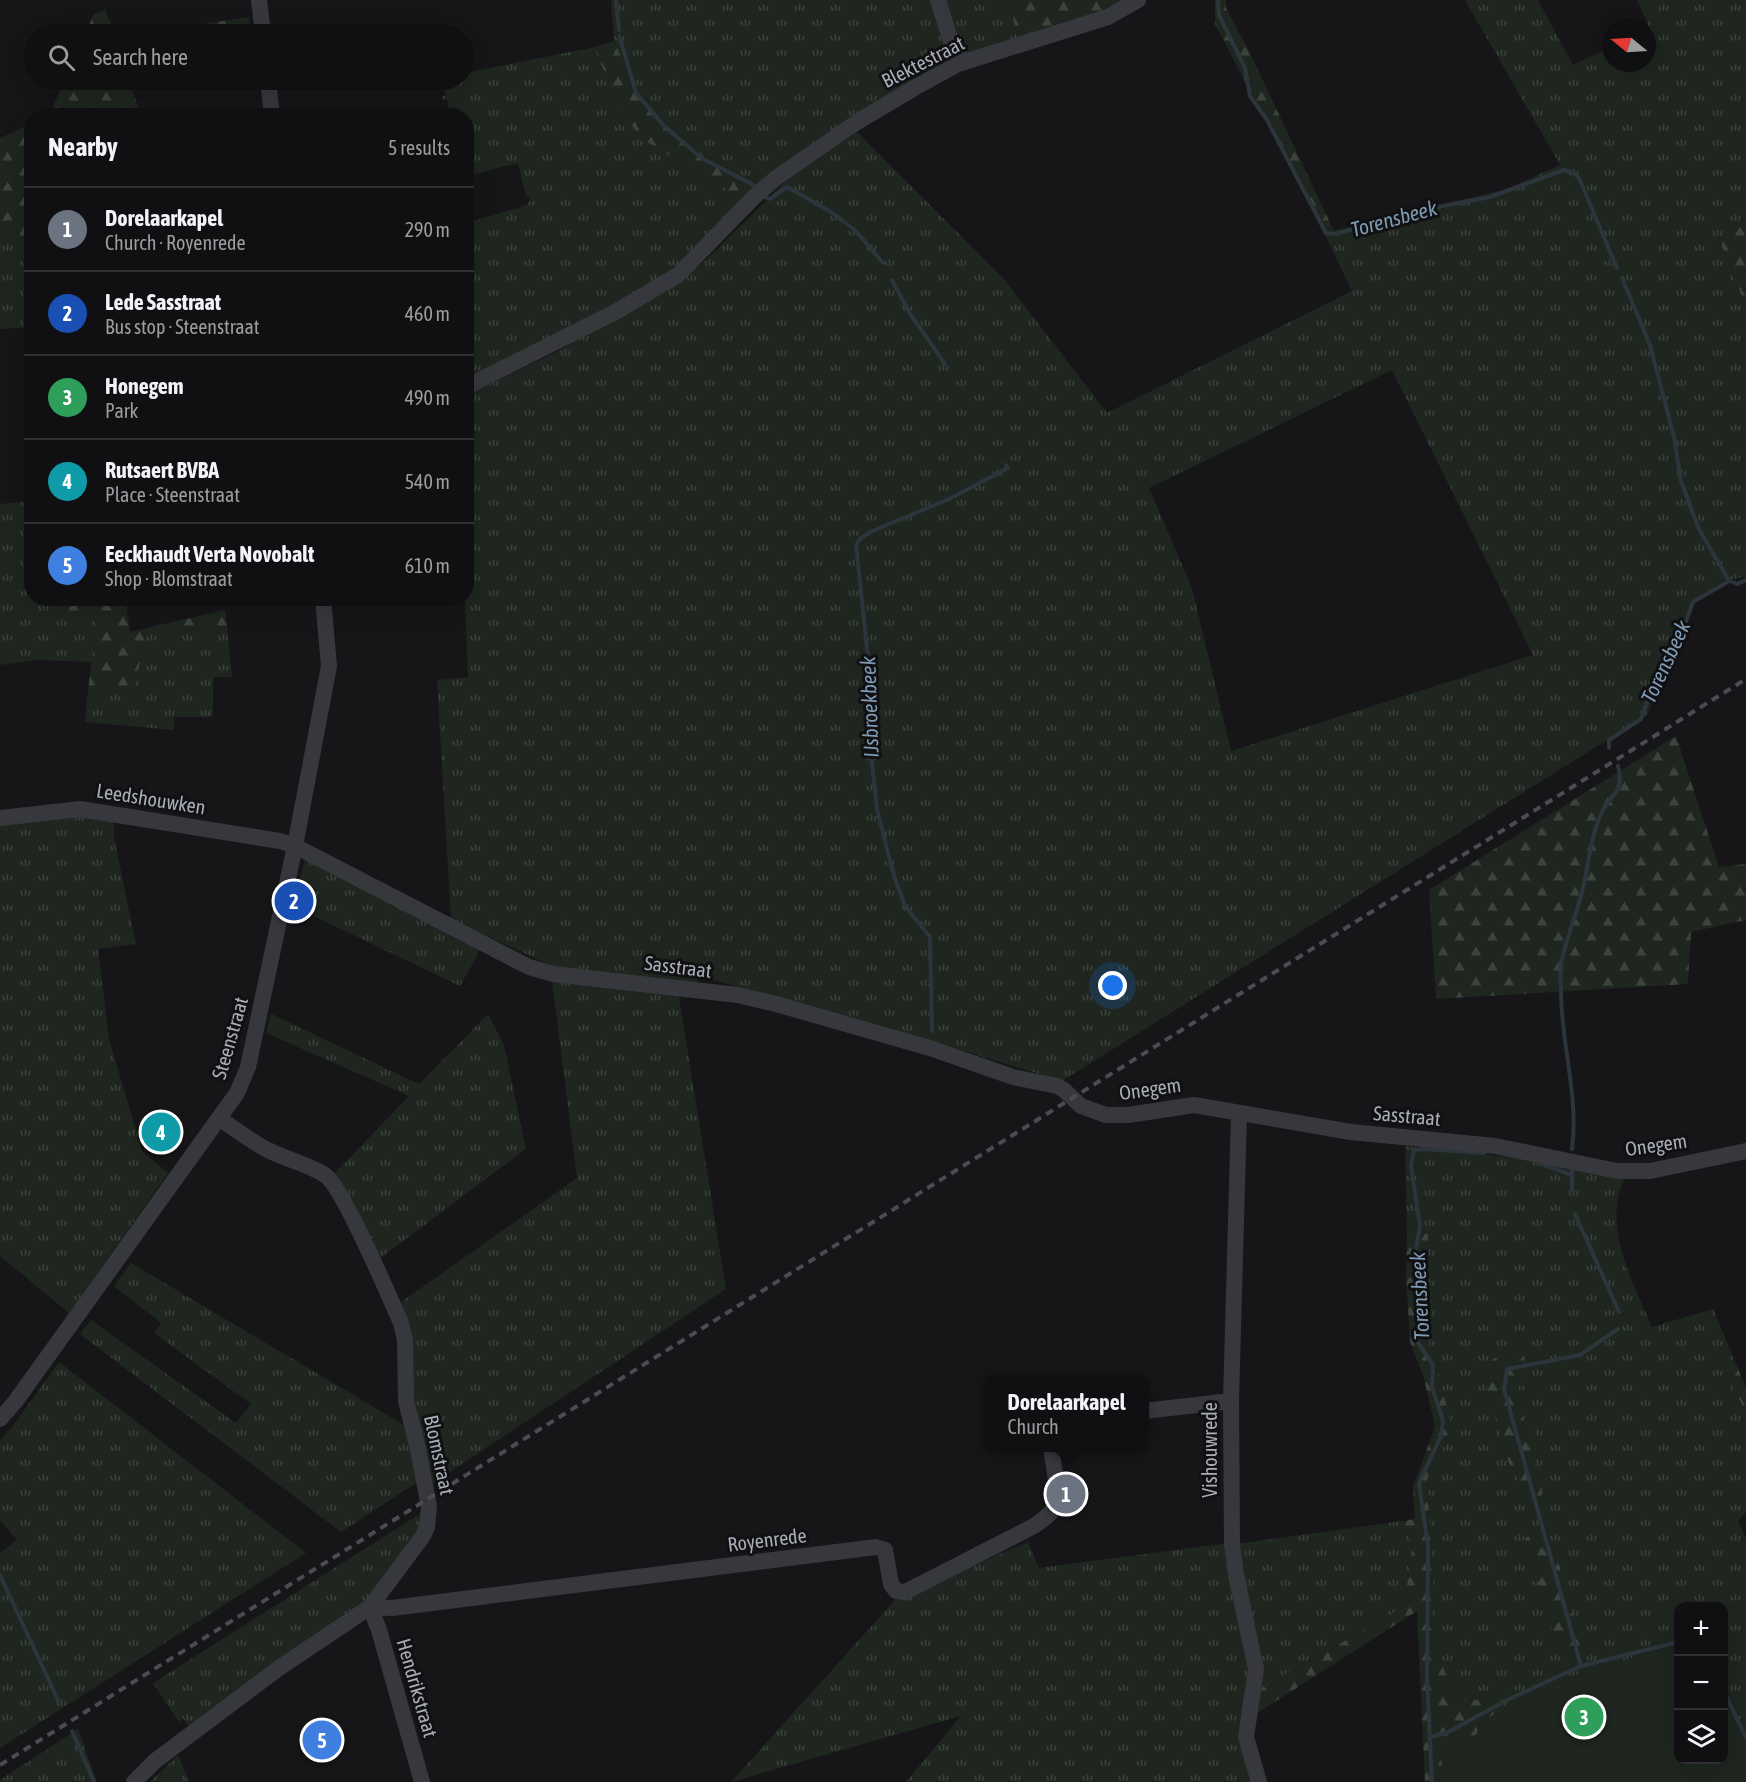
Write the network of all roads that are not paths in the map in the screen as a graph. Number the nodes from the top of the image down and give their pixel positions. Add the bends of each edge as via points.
1 (259, 0) edge
2 (938, 0) edge
3 (1138, 0) edge
4 (262, 24) edge
5 (958, 64) junction
6 (269, 90) edge
7 (271, 108) edge
8 (474, 383) edge
9 (324, 606) edge
10 (0, 818) edge
11 (295, 846) junction
12 (1070, 1096) joint
13 (1239, 1113) junction
14 (219, 1118) junction
15 (1746, 1150) edge
16 (1572, 1161) joint
17 (1231, 1401) junction
18 (1149, 1410) edge
19 (0, 1419) edge
20 (1051, 1452) edge
21 (370, 1607) junction
22 (134, 1782) edge
23 (422, 1782) edge
24 (1259, 1782) edge

1 - 4 street
2 - 5 street
3 - 5 street, Blektestraat via 1108,16
5 - 8 street, Blektestraat via 856,122 776,178 678,274 617,310
6 - 7 street
9 - 11 street, Steenstraat via 329,666
10 - 11 street, Leedshouwken via 80,810
11 - 12 street, Sasstraat via 528,967 554,974 747,997 930,1048 1013,1077 1057,1086
11 - 14 street, Steenstraat via 248,1067 237,1093
12 - 13 street, Onegem via 1089,1110 1106,1115 1194,1105
13 - 16 street, Sasstraat via 1351,1132 1495,1146
13 - 17 street, Vishouwrede
14 - 19 street, Steenstraat
14 - 21 street, Blomstraat via 261,1146 328,1177 347,1208 401,1323 406,1401 425,1480 429,1516 423,1536
15 - 16 street, Onegem via 1650,1171 1617,1171
17 - 18 street
17 - 24 street, Vishouwrede via 1232,1544 1256,1669 1246,1737
20 - 21 street, Royenrede via 1056,1495 1049,1514 1034,1526 905,1592 896,1591 891,1584 885,1550 876,1548 392,1608
21 - 22 street, Blomstraat via 242,1696 155,1761
21 - 23 street, Hendrikstraat

